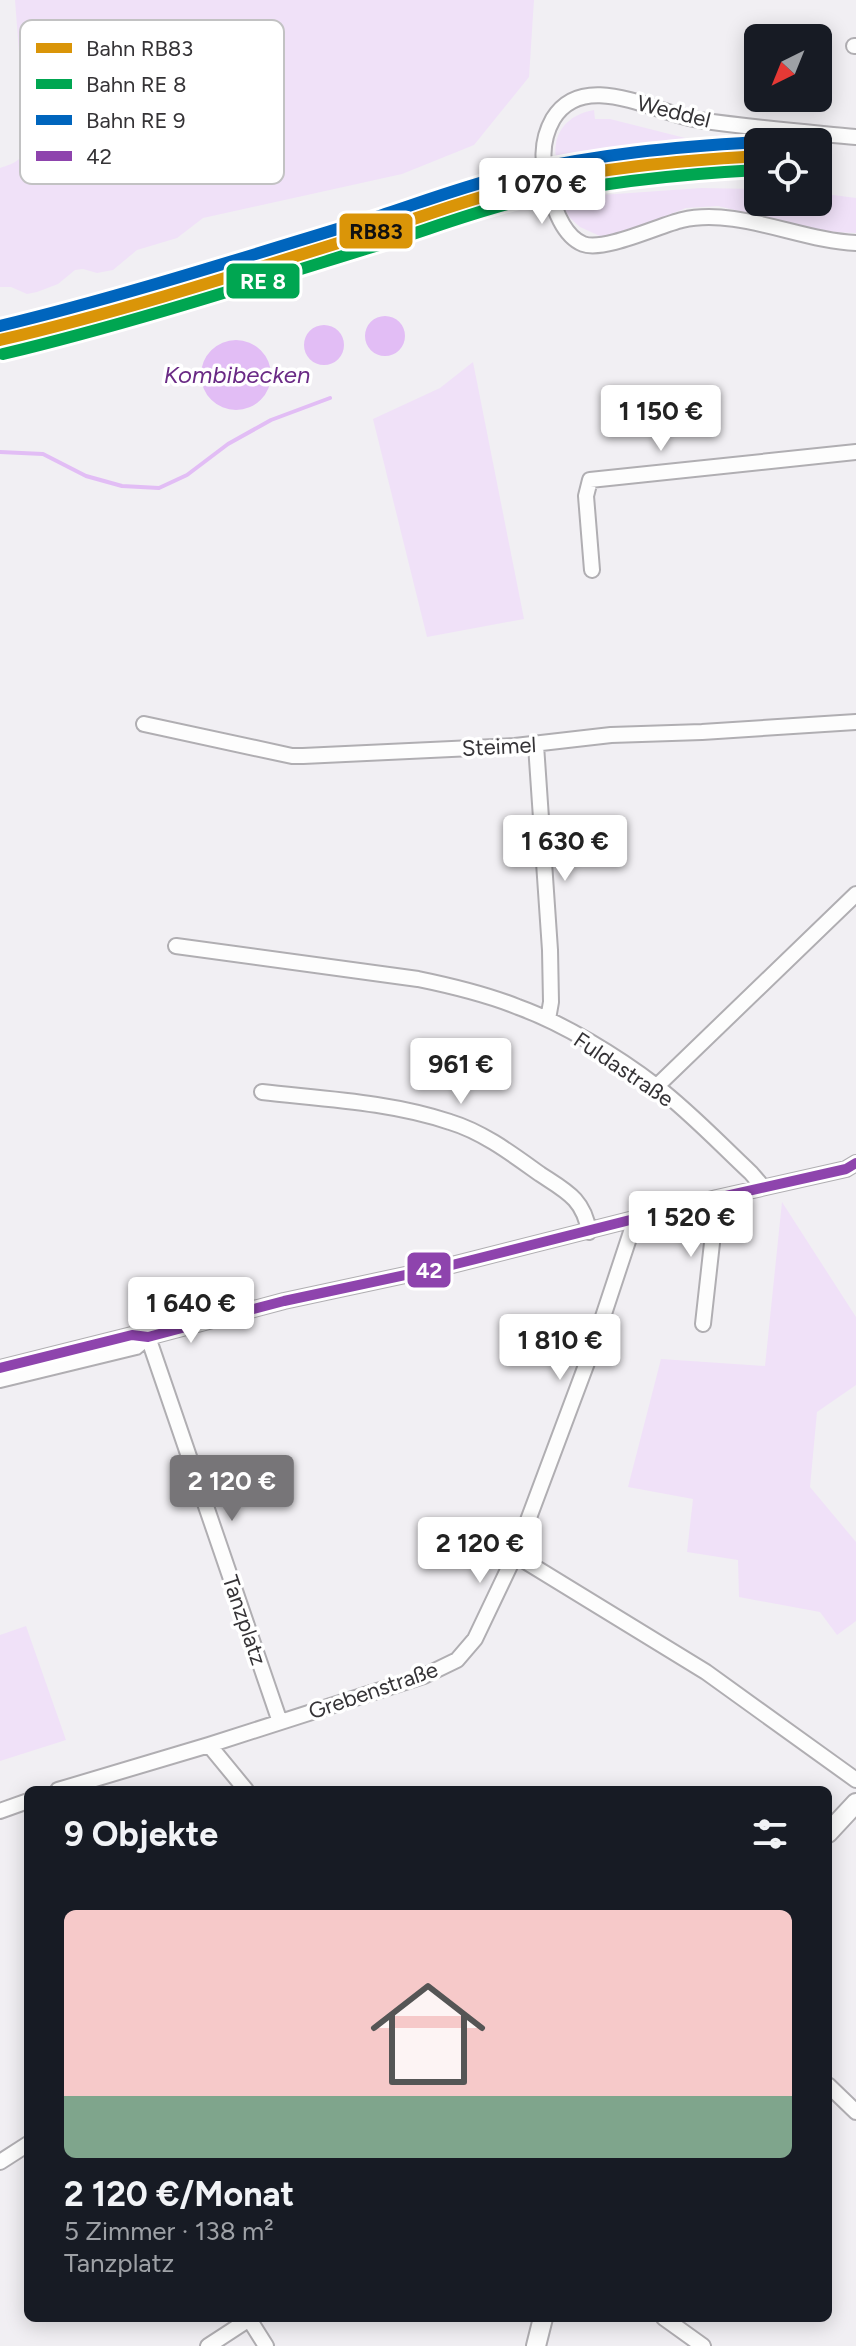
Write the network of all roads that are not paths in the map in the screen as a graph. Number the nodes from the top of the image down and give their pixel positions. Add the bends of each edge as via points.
1 (856, 137) edge
2 (856, 243) edge
3 (856, 452) edge
4 (592, 570) dead end
5 (856, 722) edge
6 (144, 724) dead end
7 (536, 745) junction
8 (856, 894) edge
9 (176, 946) dead end
10 (548, 1019) junction
11 (657, 1086) junction
12 (262, 1092) dead end
13 (856, 1163) edge
14 (763, 1187) junction
15 (717, 1198) junction
16 (635, 1220) junction
17 (589, 1232) junction
18 (703, 1324) dead end
19 (148, 1337) junction
20 (0, 1368) edge
21 (0, 1380) edge
22 (515, 1555) junction
23 (280, 1722) junction
24 (209, 1745) junction
25 (856, 1780) edge
26 (71, 1786) edge
27 (243, 1786) edge
28 (24, 1802) edge
29 (856, 1803) edge
30 (0, 1811) edge
31 (832, 1829) edge
32 (832, 2089) edge
33 (856, 2112) edge
34 (24, 2147) edge
35 (0, 2162) edge
36 (245, 2322) edge
37 (252, 2322) edge
38 (542, 2322) edge
39 (670, 2322) edge
40 (208, 2346) edge
41 (266, 2346) edge
42 (536, 2346) edge
43 (703, 2346) edge

1 - 2 street, Weddel via 696,120 609,95 585,96 558,112 543,149 554,208 580,243 610,243 682,220 716,217
3 - 4 street via 590,480 586,496
5 - 7 street, Steimel via 611,735
6 - 7 street, Steimel via 292,756
7 - 10 street via 550,950
8 - 11 street
9 - 10 street, Fuldastraße via 418,979 497,999
10 - 11 street, Fuldastraße
11 - 14 street, Fuldastraße
12 - 17 street via 387,1107 450,1122 492,1142 575,1198 587,1216
13 - 14 street
14 - 15 street
15 - 16 street
15 - 18 street
16 - 17 street
16 - 22 street, Grebenstraße
17 - 19 street
19 - 20 street via 132,1335
19 - 21 street via 136,1347
19 - 23 street, Tanzplatz
22 - 23 street, Grebenstraße via 475,1639 457,1660 424,1676
22 - 25 street via 706,1672
23 - 24 street, Grebenstraße
24 - 26 street, Grebenstraße
24 - 27 street
28 - 30 street
29 - 31 street
32 - 33 street
34 - 35 street
36 - 40 street
37 - 41 street
38 - 42 street
39 - 43 street

